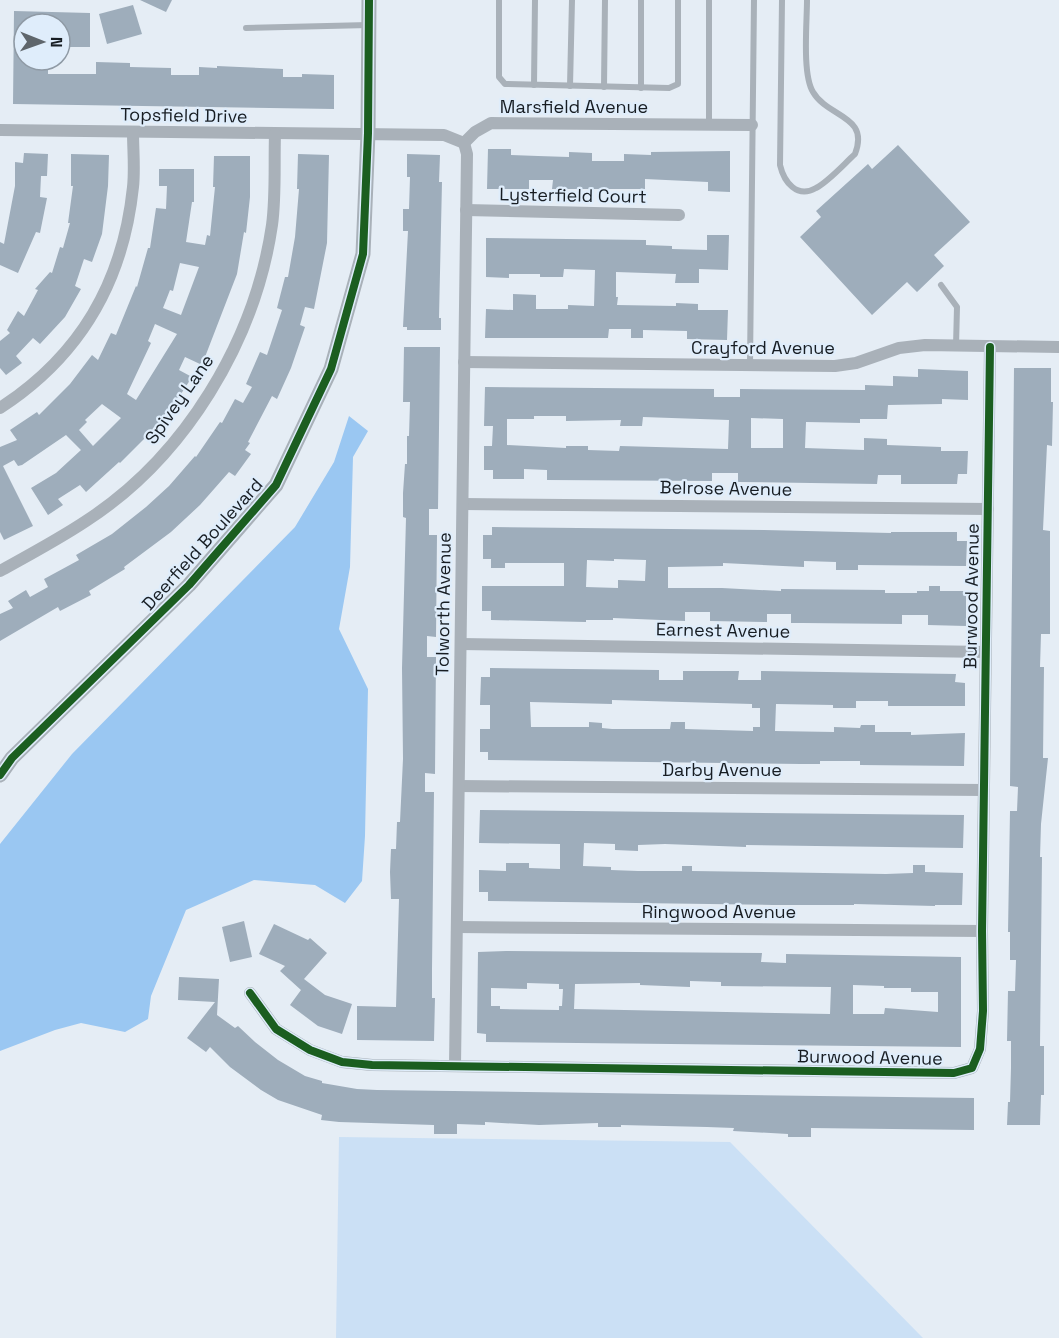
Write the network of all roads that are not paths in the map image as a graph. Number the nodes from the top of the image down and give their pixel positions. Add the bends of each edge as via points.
1 (369, 0) edge
2 (499, 0) edge
3 (535, 0) edge
4 (572, 0) edge
5 (605, 0) edge
6 (641, 0) edge
7 (678, 0) edge
8 (710, 0) edge
9 (754, 0) edge
10 (782, 0) edge
11 (807, 0) edge
12 (369, 25) junction
13 (246, 28) dead end
14 (534, 85) junction
15 (570, 86) junction
16 (604, 87) junction
17 (641, 88) junction
18 (709, 125) junction
19 (752, 125) junction
20 (0, 130) edge
21 (133, 132) junction
22 (368, 133) junction
23 (275, 134) junction
24 (464, 143) junction
25 (466, 210) junction
26 (679, 215) dead end
27 (941, 285) dead end
28 (956, 346) junction
29 (990, 347) junction
30 (1059, 347) edge
31 (464, 362) junction
32 (750, 365) junction
33 (0, 408) edge
34 (463, 504) junction
35 (988, 509) junction
36 (0, 571) edge
37 (461, 644) junction
38 (985, 652) junction
39 (0, 775) edge
40 (459, 786) junction
41 (984, 790) junction
42 (457, 927) junction
43 (982, 931) junction
44 (250, 993) dead end
45 (455, 1066) junction

1 - 12 street, Deerfield Boulevard
2 - 14 lane via 499,77 505,84
3 - 14 lane
4 - 15 lane
5 - 16 lane
6 - 17 lane
7 - 17 lane via 678,84 669,88
8 - 18 lane
9 - 19 lane
10 - 11 lane via 780,165 788,184 800,191 815,189 855,154 858,146 858,132 851,121 821,104 812,90 807,69
12 - 13 lane
12 - 22 street, Deerfield Boulevard
14 - 15 lane
15 - 16 lane
16 - 17 lane
18 - 19 street, Marsfield Avenue
18 - 24 street, Marsfield Avenue via 491,123
19 - 32 lane
20 - 21 street, Topsfield Drive
21 - 23 street, Topsfield Drive
21 - 33 street via 133,186 125,237 100,303 54,365
22 - 23 street, Topsfield Drive
22 - 24 street via 444,135
22 - 39 street, Deerfield Boulevard via 363,254 331,369 276,485 189,585 12,758
23 - 36 street, Spivey Lane via 272,224 258,285 243,330 218,380 159,460 126,490 88,520
24 - 25 street, Tolworth Avenue
25 - 26 street, Lysterfield Court
25 - 31 street, Tolworth Avenue
27 - 28 lane via 957,307
28 - 29 street, Crayford Avenue
28 - 32 street, Crayford Avenue via 899,348 835,366
29 - 30 street, Crayford Avenue
29 - 35 street, Burwood Avenue
31 - 32 street, Crayford Avenue
31 - 34 street, Tolworth Avenue
34 - 35 street, Belrose Avenue
34 - 37 street, Tolworth Avenue
35 - 38 street, Burwood Avenue
37 - 38 street, Earnest Avenue
37 - 40 street, Tolworth Avenue
38 - 41 street, Burwood Avenue
40 - 41 street, Darby Avenue
40 - 42 street, Tolworth Avenue
41 - 43 street, Burwood Avenue
42 - 43 street, Ringwood Avenue
42 - 45 street, Tolworth Avenue
43 - 45 street, Burwood Avenue via 980,1049 972,1068 954,1073
44 - 45 street, Burwood Avenue via 276,1029 310,1050 342,1062

